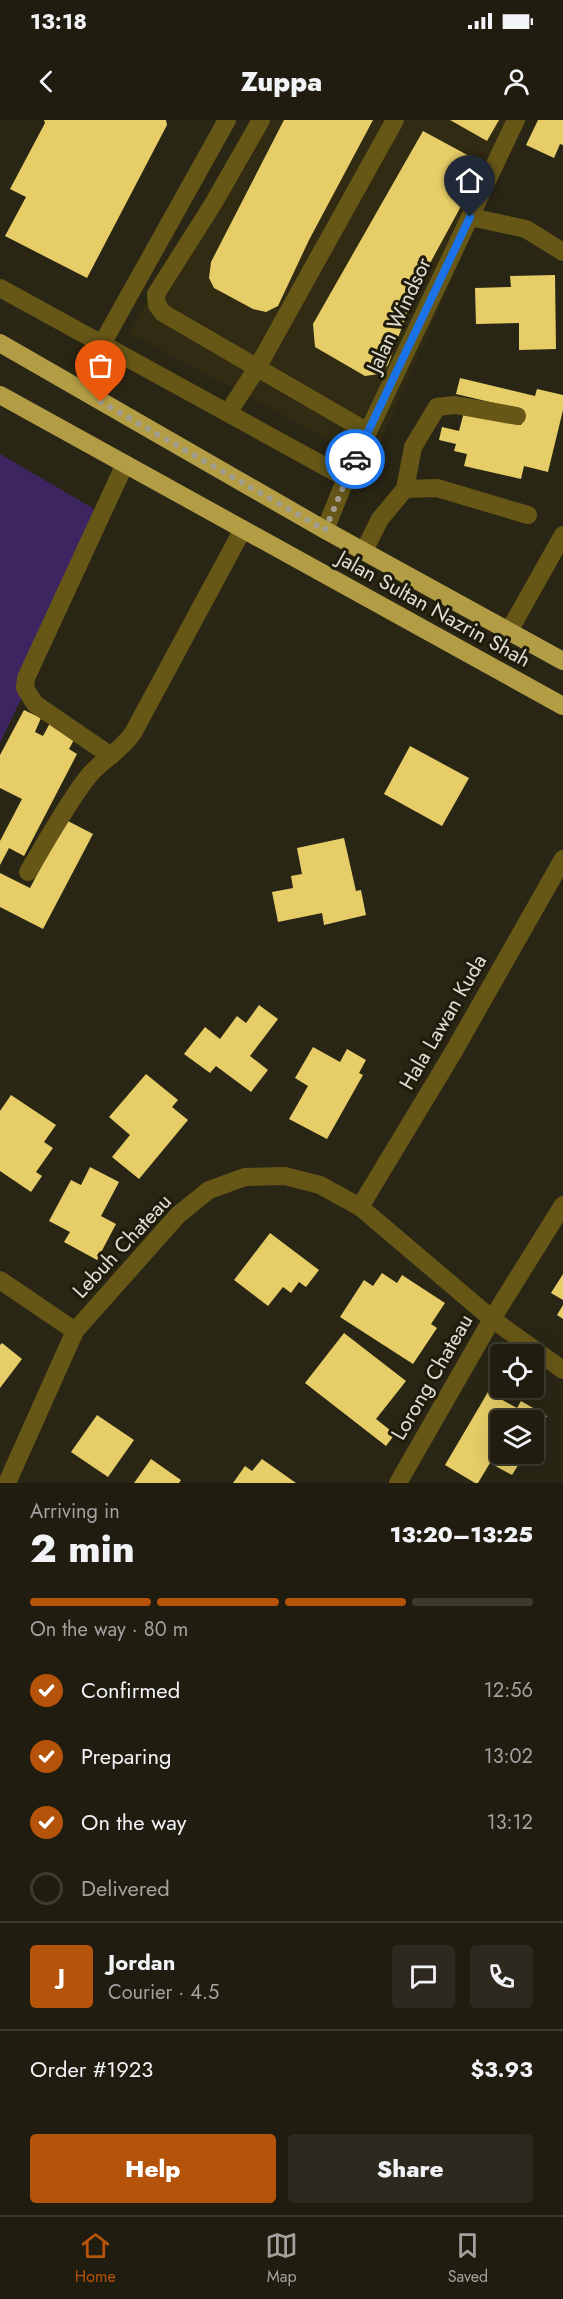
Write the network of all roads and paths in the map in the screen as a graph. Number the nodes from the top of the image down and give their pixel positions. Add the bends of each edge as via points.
1 (227, 120) edge
2 (261, 120) edge
3 (395, 120) edge
4 (516, 120) edge
5 (470, 217) junction
6 (563, 252) edge
7 (0, 272) edge
8 (3, 289) edge
9 (0, 343) edge
10 (102, 344) junction
11 (257, 368) junction
12 (0, 394) edge
13 (228, 413) junction
14 (516, 416) dead end
15 (368, 432) junction
16 (125, 464) junction
17 (346, 478) junction
18 (405, 489) junction
19 (528, 515) dead end
20 (243, 529) junction
21 (325, 530) junction
22 (563, 535) edge
23 (364, 551) junction
24 (509, 631) junction
25 (563, 661) edge
26 (563, 706) edge
27 (111, 756) junction
28 (563, 859) edge
29 (28, 872) dead end
30 (563, 1205) edge
31 (360, 1207) junction
32 (0, 1280) edge
33 (492, 1319) junction
34 (75, 1331) junction
35 (563, 1370) edge
36 (7, 1483) edge
37 (398, 1483) edge

1 - 10 street
2 - 11 street via 156,294 163,313
3 - 11 street
4 - 5 street, Jalan Windsor
5 - 6 street via 526,229
5 - 15 street, Jalan Windsor
7 - 8 street
8 - 10 street
9 - 21 highway, Jalan Sultan Nazrin Shah
10 - 13 street
11 - 13 street
11 - 15 street
12 - 16 highway, Jalan Sultan Nazrin Shah
13 - 17 street
14 - 18 street via 455,405 437,407 413,447
15 - 17 street, Jalan Windsor
16 - 20 highway, Jalan Sultan Nazrin Shah
16 - 27 street via 26,678 25,688 35,704
17 - 21 street, Jalan Windsor
18 - 19 street via 437,488
18 - 23 street via 380,519
20 - 26 highway, Jalan Sultan Nazrin Shah
20 - 27 street via 133,733
21 - 23 highway, Jalan Sultan Nazrin Shah
22 - 24 street
23 - 24 highway, Jalan Sultan Nazrin Shah
24 - 25 highway, Jalan Sultan Nazrin Shah
27 - 29 street via 88,776
28 - 31 street, Hala Lawan Kuda
30 - 33 street
31 - 33 street, Lorong Chateau
31 - 34 street, Lebuh Chateau via 320,1185 285,1176 245,1177 209,1190 178,1215
32 - 34 street
33 - 35 street
33 - 37 street, Lorong Chateau
34 - 36 street, Lebuh Chateau

